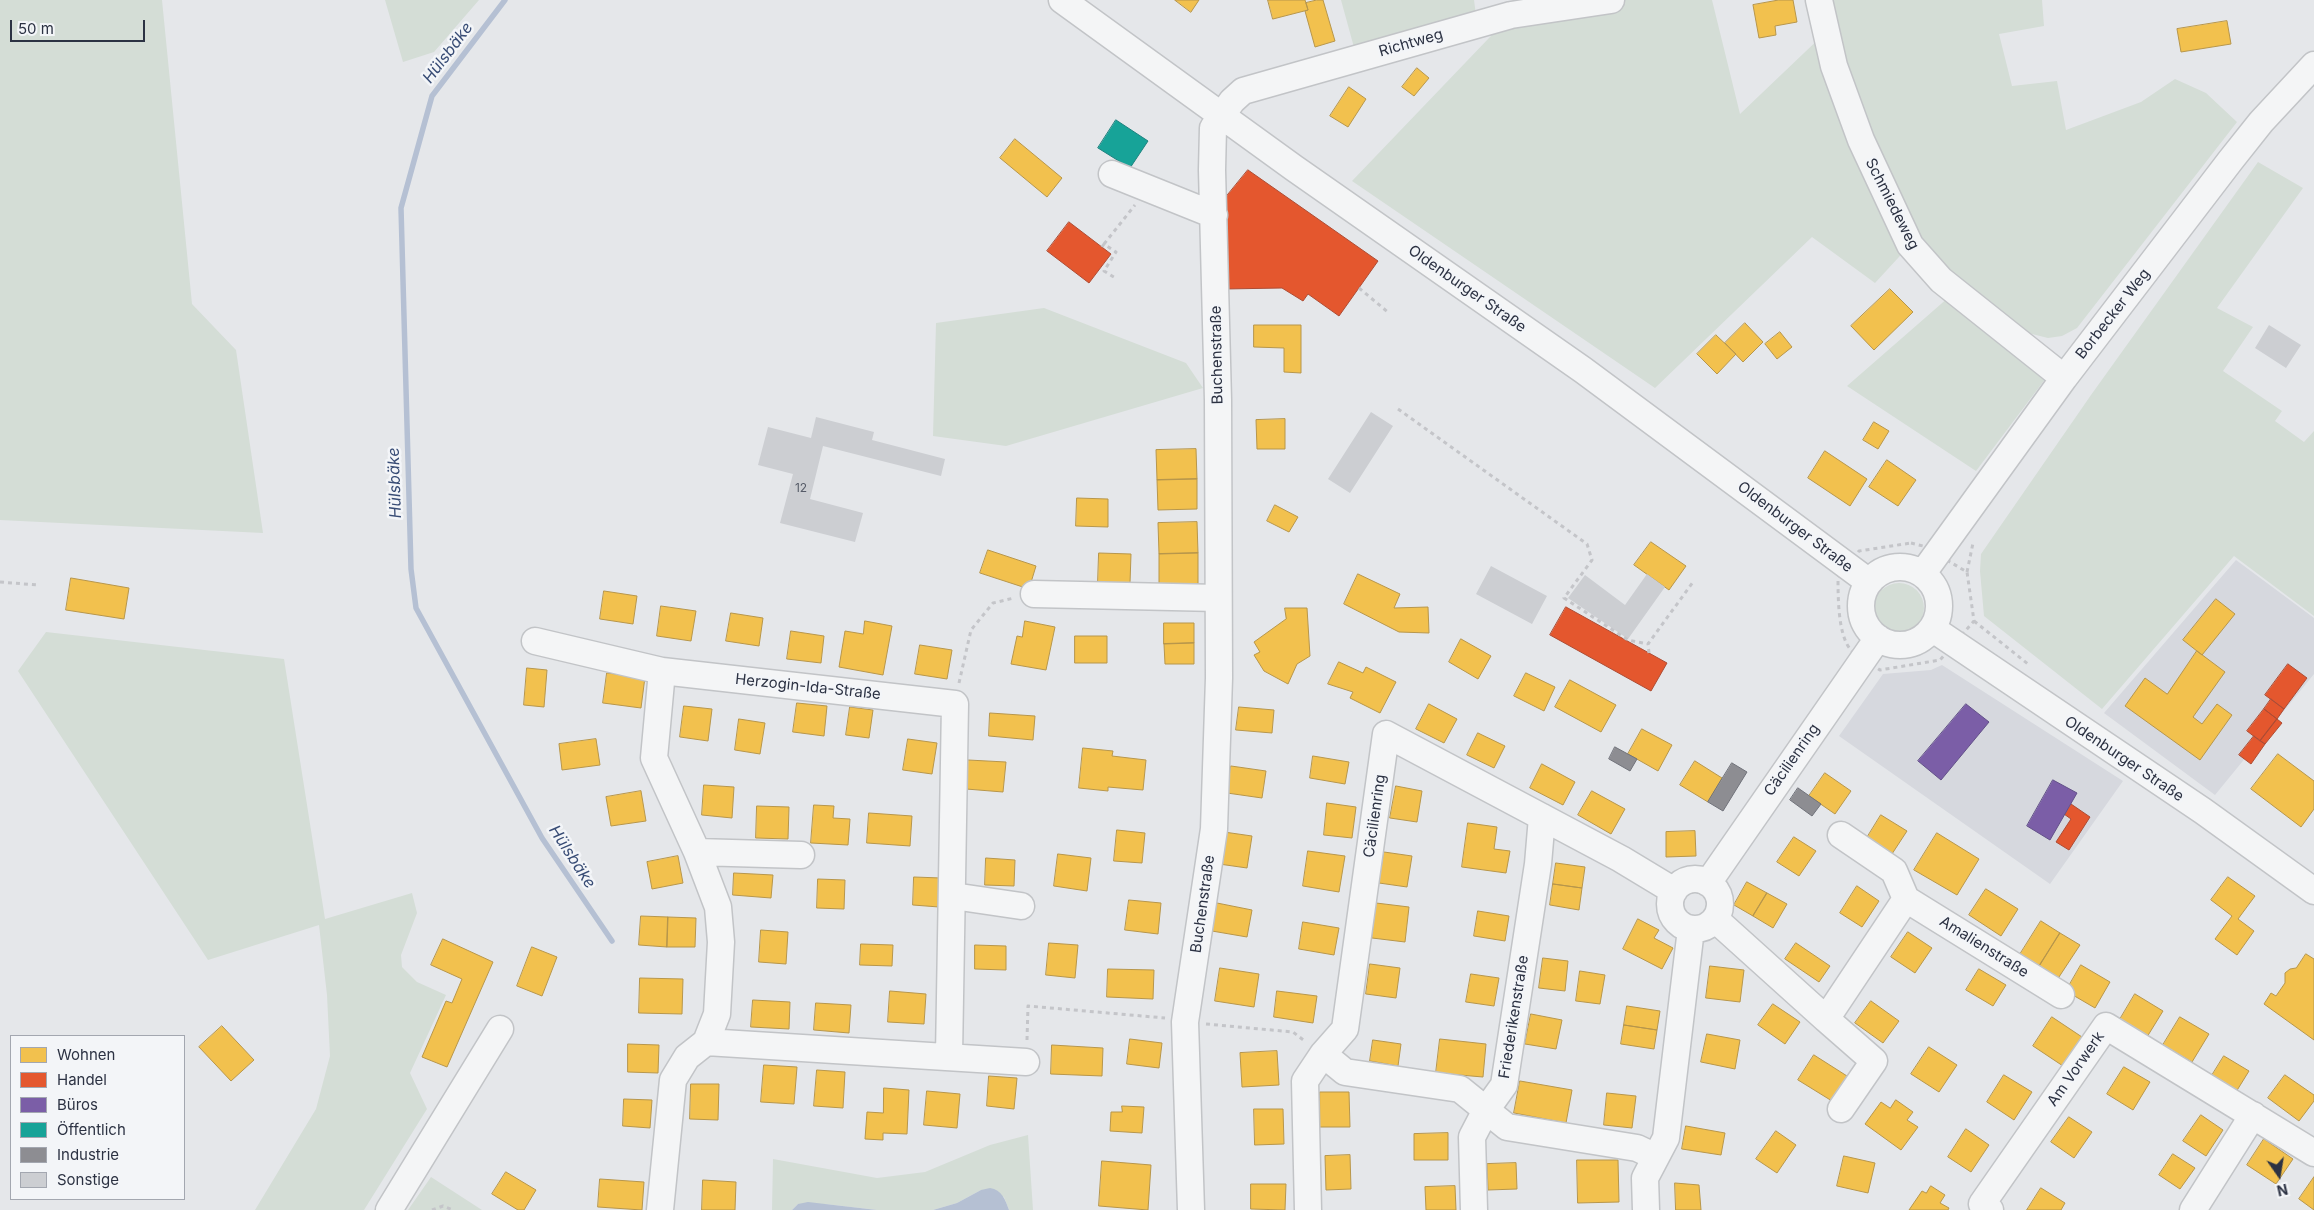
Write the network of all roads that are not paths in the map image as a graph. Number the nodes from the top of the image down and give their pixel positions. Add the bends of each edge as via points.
1 (1062, 0) edge
2 (1611, 0) edge
3 (1819, 0) edge
4 (2314, 65) edge
5 (1222, 114) junction
6 (1112, 174) dead end
7 (1214, 216) junction
8 (2064, 378) junction
9 (1923, 573) junction
10 (1869, 582) junction
11 (1034, 594) road end
12 (1218, 598) junction
13 (1933, 629) junction
14 (1878, 638) junction
15 (535, 642) dead end
16 (662, 671) junction
17 (1542, 817) junction
18 (1841, 835) dead end
19 (697, 852) junction
20 (801, 855) dead end
21 (1708, 883) junction
22 (1674, 891) junction
23 (2314, 891) edge
24 (953, 896) junction
25 (1906, 899) junction
26 (1021, 906) dead end
27 (1715, 919) junction
28 (1691, 928) junction
29 (2061, 995) dead end
30 (1826, 1019) junction
31 (500, 1029) dead end
32 (706, 1042) junction
33 (1323, 1054) junction
34 (949, 1056) junction
35 (1026, 1062) road end
36 (1841, 1109) dead end
37 (1486, 1110) junction
38 (2253, 1115) junction
39 (2314, 1153) edge
40 (1656, 1157) junction
41 (1986, 1207) edge
42 (388, 1210) edge
43 (660, 1210) edge
44 (1191, 1210) edge
45 (1308, 1210) edge
46 (1474, 1210) edge
47 (1646, 1210) edge
48 (2193, 1210) edge

1 - 5 street, Oldenburger Straße
2 - 5 street, Richtweg via 1511,15 1243,91
3 - 8 street, Schmiedeweg via 1834,66 1857,131 1910,245 1941,280
4 - 8 street, Borbecker Weg via 2230,161
5 - 7 street, Buchenstraße via 1213,128
5 - 10 street, Oldenburger Straße via 1583,370
6 - 7 street
7 - 12 street, Buchenstraße
8 - 9 street, Borbecker Weg
9 - 10 street via 1911,567 1898,566 1885,569
9 - 13 street via 1938,593 1940,605
10 - 14 street via 1861,600 1861,613 1866,625
11 - 12 street
12 - 44 street, Buchenstraße via 1219,687 1214,829 1185,1022
13 - 14 street via 1912,644 1898,645
13 - 23 street, Oldenburger Straße
14 - 21 street, Cäcilienring
15 - 16 street, Herzogin-Ida-Straße
16 - 19 street via 654,758
16 - 24 street, Herzogin-Ida-Straße via 955,704
17 - 22 street, Cäcilienring
17 - 33 street, Cäcilienring via 1386,734 1345,1029
17 - 37 street, Friederikenstraße via 1538,864 1504,1086
18 - 25 street via 1894,871
19 - 20 street
19 - 32 street via 718,907 721,942 717,1014
21 - 22 street via 1689,880
21 - 27 street via 1720,899
22 - 28 street via 1672,914 1677,921
24 - 26 street
24 - 34 street
25 - 29 street, Amalienstraße
25 - 30 street
27 - 28 street via 1704,927
27 - 30 street
28 - 40 street via 1666,1138
30 - 36 street via 1874,1061
31 - 42 street
32 - 34 street
32 - 43 street via 687,1057 673,1080
33 - 37 street via 1345,1072 1460,1089
33 - 45 street, Cäcilienring via 1305,1081
34 - 35 street
37 - 40 street via 1507,1128 1637,1148
37 - 46 street, Friederikenstraße via 1472,1136
38 - 39 street, Am Vorwerk
38 - 41 street, Am Vorwerk via 2106,1026
38 - 48 street
40 - 47 street via 1645,1178

